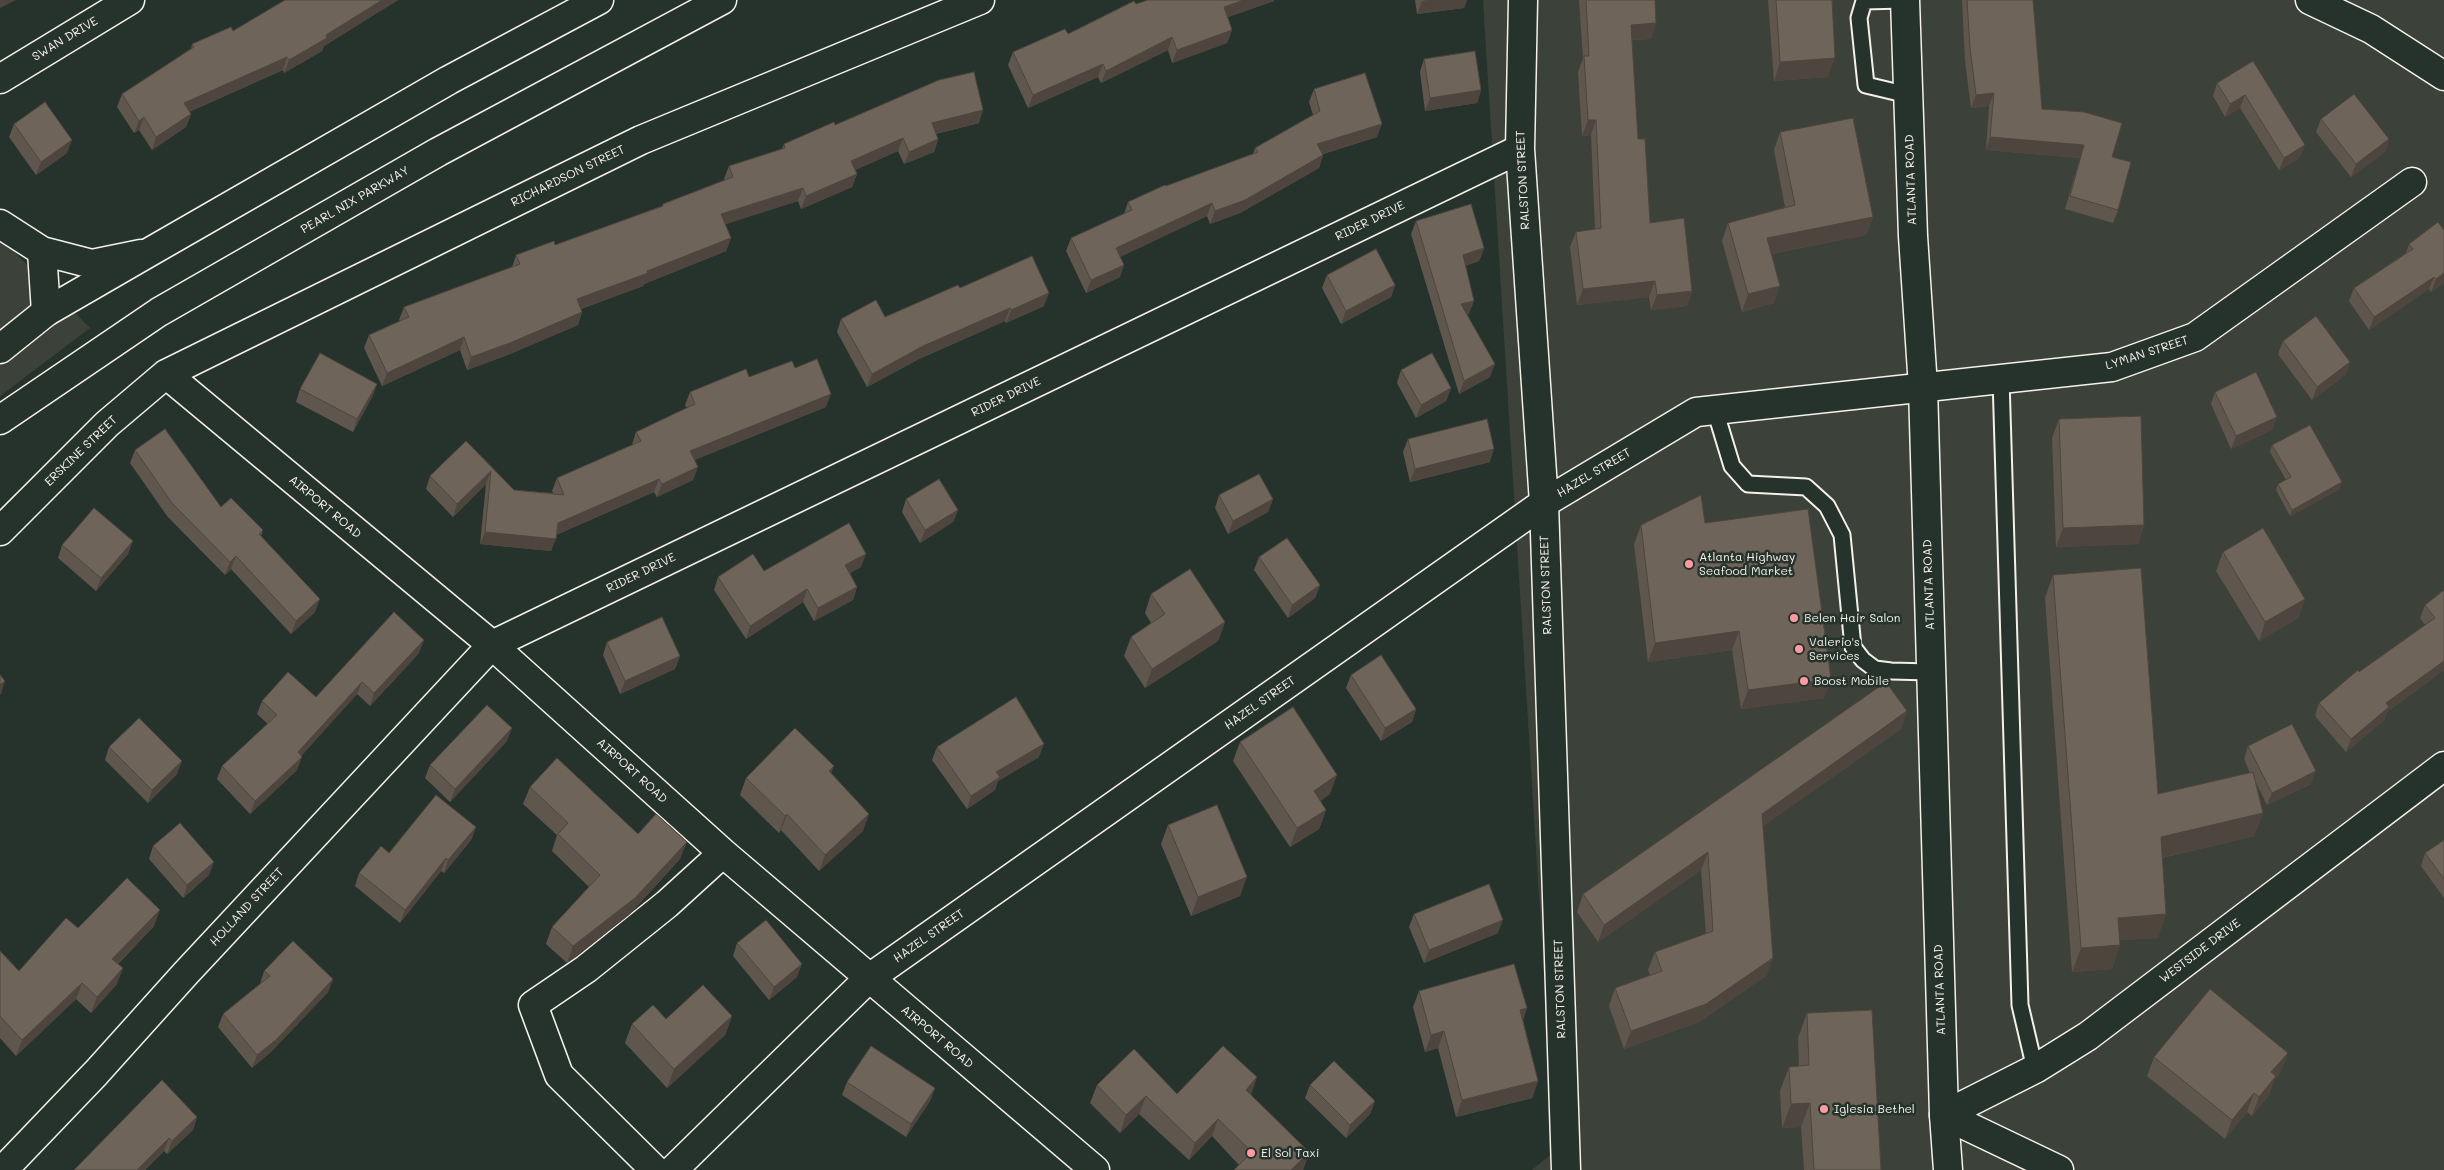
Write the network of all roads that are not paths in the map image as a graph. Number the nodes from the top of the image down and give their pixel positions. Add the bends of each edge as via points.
1 (130, 0) edge
2 (599, 0) edge
3 (722, 0) edge
4 (980, 0) edge
5 (1522, 0) edge
6 (1904, 0) edge
7 (2310, 0) edge
8 (2444, 76) edge
9 (0, 79) edge
10 (1908, 95) junction
11 (1520, 149) junction
12 (2412, 182) dead end
13 (0, 224) edge
14 (42, 251) junction
15 (148, 253) junction
16 (46, 312) junction
17 (0, 349) edge
18 (166, 374) junction
19 (2001, 378) junction
20 (1923, 387) junction
21 (1715, 410) junction
22 (0, 420) edge
23 (1544, 503) junction
24 (0, 531) edge
25 (492, 645) junction
26 (1931, 672) junction
27 (2444, 766) edge
28 (723, 854) junction
29 (868, 979) junction
30 (2035, 1069) junction
31 (1944, 1115) junction
32 (2, 1170) edge
33 (655, 1170) edge
34 (673, 1170) edge
35 (1096, 1170) edge
36 (1566, 1170) edge
37 (1948, 1170) edge
38 (2059, 1170) edge

1 - 9 street, SWAN DRIVE
2 - 15 street via 449,80
3 - 22 street, PEARL NIX PARKWAY via 438,152 159,312
4 - 18 street, RICHARDSON STREET via 641,140
5 - 11 street, RALSTON STREET
6 - 10 street, ATLANTA ROAD
6 - 10 lane via 1864,1 1859,18 1866,86
7 - 8 street via 2371,29
10 - 20 street, ATLANTA ROAD
11 - 23 street, RALSTON STREET
11 - 25 street, RIDER DRIVE
12 - 19 street, LYMAN STREET via 2195,337 2112,367
13 - 14 street
14 - 15 street via 92,264
14 - 16 street
15 - 16 street
16 - 17 street
18 - 24 street, ERSKINE STREET via 107,424
18 - 25 street, AIRPORT ROAD
19 - 20 street, LYMAN STREET
19 - 30 lane via 2020,1005
20 - 21 street, HAZEL STREET
20 - 26 street, ATLANTA ROAD
21 - 23 street, HAZEL STREET via 1696,412
21 - 26 lane via 1732,466 1748,484 1806,487 1827,506 1842,535 1853,646 1863,660 1876,669
23 - 29 street, HAZEL STREET
23 - 36 street, RALSTON STREET
25 - 28 street, AIRPORT ROAD
25 - 32 street, HOLLAND STREET via 186,972 96,1073
26 - 31 street, ATLANTA ROAD
27 - 30 street, WESTSIDE DRIVE via 2088,1036
28 - 29 street, AIRPORT ROAD
28 - 33 street via 594,963 533,1006 559,1076
29 - 34 street, HAZEL STREET
29 - 35 street, AIRPORT ROAD
30 - 31 street, WESTSIDE DRIVE
31 - 37 street, ATLANTA ROAD
31 - 38 street

